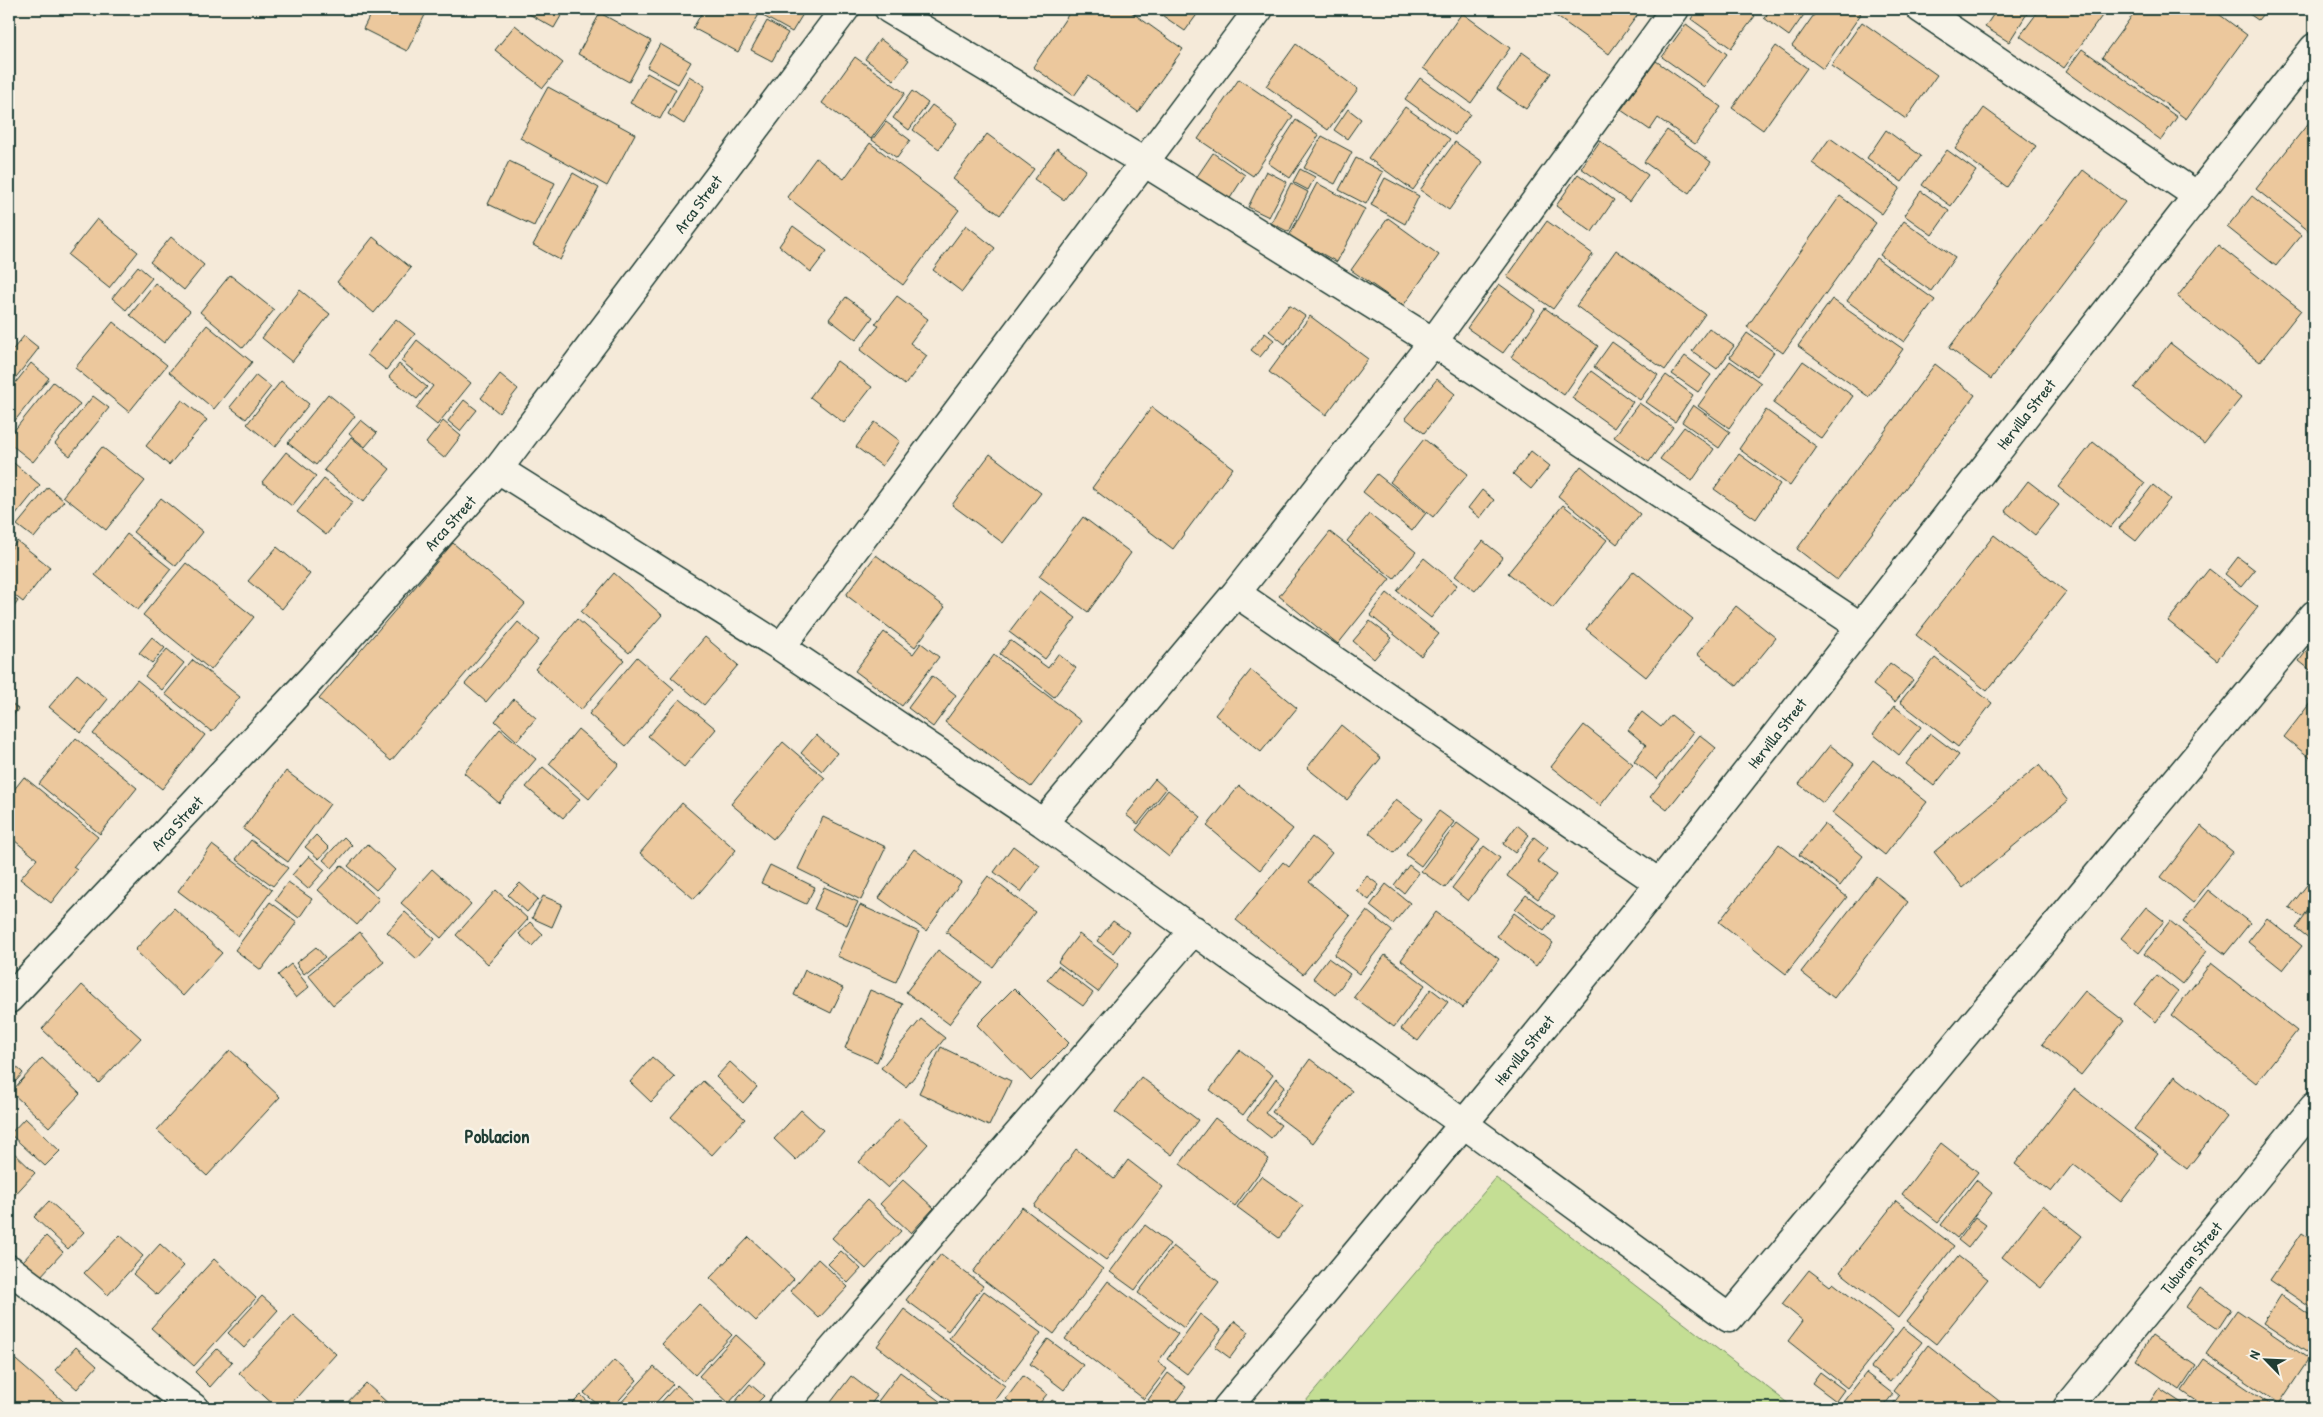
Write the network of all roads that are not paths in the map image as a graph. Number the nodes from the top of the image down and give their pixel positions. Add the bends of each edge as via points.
1 (845, 9) edge
2 (889, 9) edge
3 (1259, 9) edge
4 (1675, 9) edge
5 (1921, 9) edge
6 (2314, 48) edge
7 (1144, 162) junction
8 (2196, 195) junction
9 (1433, 342) junction
10 (498, 469) junction
11 (1236, 593) junction
12 (2314, 615) edge
13 (1861, 627) junction
14 (781, 647) junction
15 (1043, 823) junction
16 (1659, 884) junction
17 (1194, 930) junction
18 (9, 999) edge
19 (2314, 1107) edge
20 (1464, 1124) junction
21 (9, 1269) edge
22 (194, 1408) edge
23 (782, 1408) edge
24 (1227, 1408) edge
25 (2067, 1408) edge

1 - 10 street, Arca Street
2 - 7 street
3 - 7 street
4 - 9 street
5 - 8 street
6 - 8 street, Hervilla Street
7 - 9 street
7 - 14 street
8 - 13 street, Hervilla Street
9 - 11 street
9 - 13 street
10 - 14 street
10 - 18 street, Arca Street via 312,678
11 - 15 street
11 - 16 street
12 - 20 street via 1729,1318
13 - 16 street, Hervilla Street
14 - 15 street
15 - 17 street
16 - 20 street, Hervilla Street
17 - 20 street
17 - 23 street
19 - 25 street, Tuburan Street
20 - 24 street, Hervilla Street
21 - 22 street

